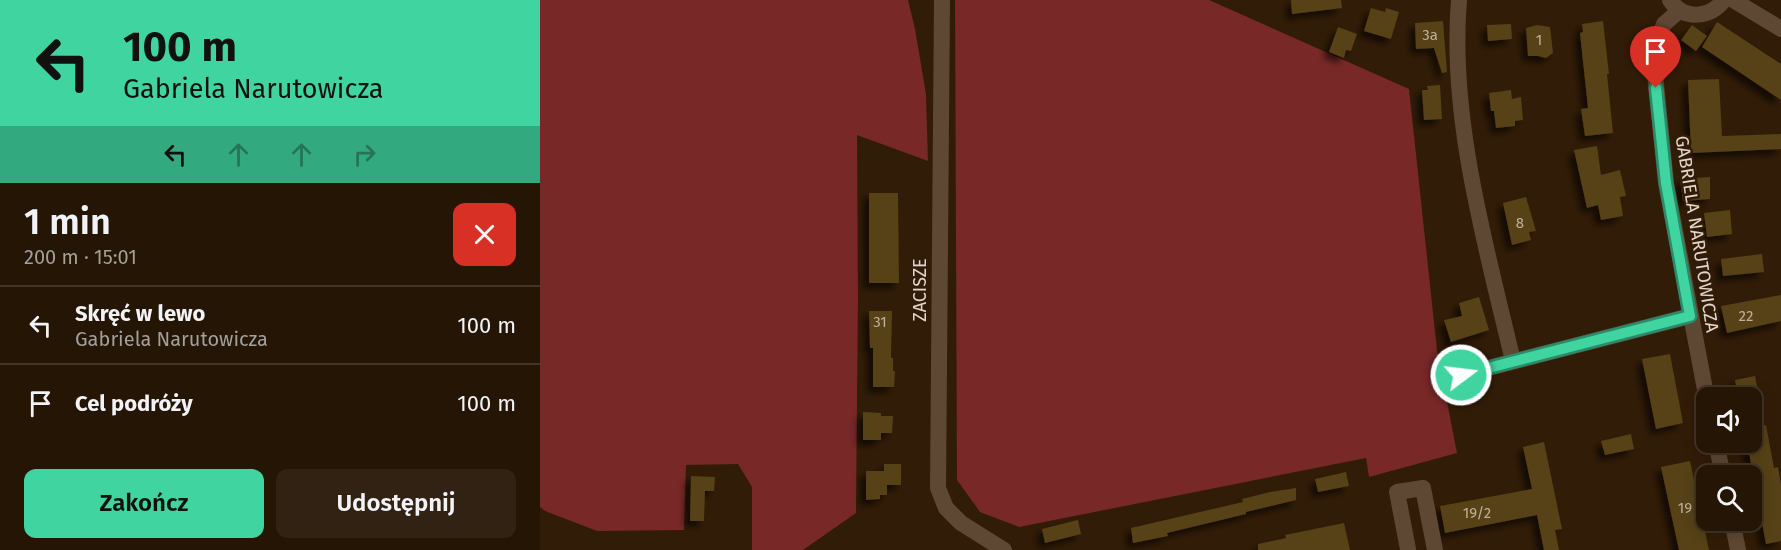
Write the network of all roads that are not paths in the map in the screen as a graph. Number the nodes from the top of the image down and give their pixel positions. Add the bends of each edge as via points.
1 (942, 0) edge
2 (1459, 0) edge
3 (1724, 0) edge
4 (1733, 0) edge
5 (1675, 5) edge
6 (1781, 29) edge
7 (1690, 316) junction
8 (1513, 361) junction
9 (1461, 375) dead end
10 (1704, 387) edge
11 (1734, 531) edge
12 (1408, 549) edge
13 (1004, 550) edge
14 (1435, 550) edge
15 (1738, 550) edge

1 - 13 street, ZACISZE via 938,488 946,508 961,523
2 - 8 street via 1460,82 1470,176
3 - 5 street via 1707,14 1690,15
4 - 6 street
5 - 7 street, GABRIELA NARUTOWICZA via 1659,37 1654,64 1666,183
7 - 8 street
7 - 10 street, GABRIELA NARUTOWICZA
8 - 9 street
11 - 15 street
12 - 14 street via 1397,492 1423,488

